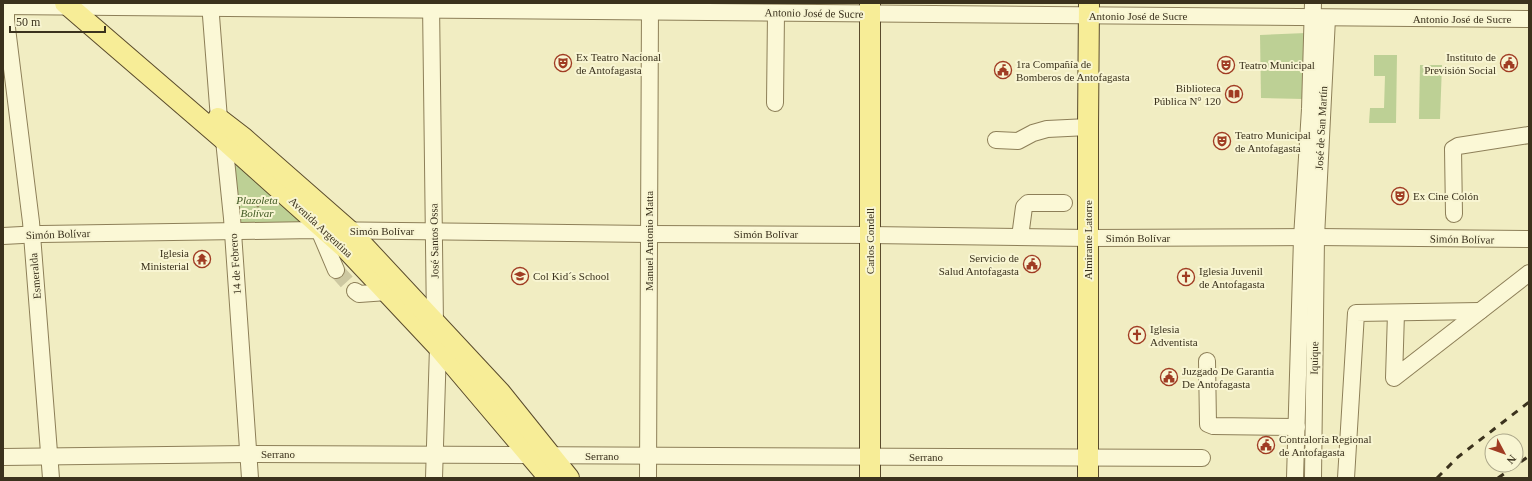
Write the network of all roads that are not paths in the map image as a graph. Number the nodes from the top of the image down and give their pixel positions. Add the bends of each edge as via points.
1 (5, 5) edge
2 (78, 5) edge
3 (210, 6) edge
4 (431, 7) edge
5 (562, 7) edge
6 (650, 8) edge
7 (870, 8) edge
8 (1089, 9) edge
9 (776, 13) junction
10 (1318, 13) edge
11 (1529, 19) edge
12 (774, 103) dead end
13 (219, 119) junction
14 (1088, 127) junction
15 (1529, 135) edge
16 (224, 140) junction
17 (996, 140) dead end
18 (1064, 203) dead end
19 (1454, 214) dead end
20 (232, 230) junction
21 (323, 231) junction
22 (350, 231) junction
23 (434, 231) junction
24 (649, 234) junction
25 (32, 235) junction
26 (870, 235) junction
27 (3, 236) edge
28 (1020, 237) junction
29 (1089, 238) junction
30 (1309, 238) junction
31 (1529, 239) edge
32 (336, 270) tunnel mouth
33 (1529, 273) edge
34 (355, 291) tunnel mouth
35 (387, 292) junction
36 (1480, 311) junction
37 (1396, 313) junction
38 (435, 324) junction
39 (438, 347) junction
40 (1208, 361) dead end
41 (1297, 427) junction
42 (248, 454) junction
43 (434, 455) junction
44 (530, 456) junction
45 (550, 456) junction
46 (648, 456) junction
47 (3, 457) edge
48 (50, 457) junction
49 (1088, 457) junction
50 (870, 458) junction
51 (1202, 458) dead end
52 (51, 478) edge
53 (250, 478) edge
54 (434, 478) edge
55 (549, 478) edge
56 (569, 478) edge
57 (648, 478) edge
58 (870, 478) edge
59 (1088, 478) edge
60 (1295, 478) edge
61 (1313, 478) edge
62 (1346, 478) edge

1 - 2 street, Antonio José de Sucre
1 - 25 street, Esmeralda
2 - 3 street, Antonio José de Sucre
2 - 13 main road, Avenida Argentina
2 - 16 main road, Avenida Argentina
3 - 4 street, Antonio José de Sucre
3 - 13 street, 14 de Febrero
4 - 5 street, Antonio José de Sucre
4 - 23 street, José Santos Ossa
5 - 6 street, Antonio José de Sucre
6 - 9 street, Antonio José de Sucre
6 - 24 street, Manuel Antonio Matta
7 - 8 street, Antonio José de Sucre
7 - 9 street, Antonio José de Sucre
7 - 26 main road, Carlos Condell
8 - 10 street, Antonio José de Sucre
8 - 14 main road, Almirante Latorre
9 - 12 street
10 - 11 street, Antonio José de Sucre
10 - 30 street, José de San Martín via 1310,109
13 - 16 street, 14 de Febrero
13 - 22 main road, Avenida Argentina
14 - 17 street via 1046,129 1033,132 1018,141
14 - 29 main road, Almirante Latorre
15 - 19 street via 1458,146 1454,149
16 - 20 street, 14 de Febrero
16 - 21 main road, Avenida Argentina
18 - 28 street via 1025,204
20 - 21 street, Simón Bolívar
20 - 25 street, Simón Bolívar
20 - 42 street, 14 de Febrero
21 - 22 street, Simón Bolívar
21 - 32 street
21 - 35 main road, Avenida Argentina via 346,249
22 - 23 street, Simón Bolívar
22 - 38 main road, Avenida Argentina
23 - 24 street, Simón Bolívar
23 - 38 street, José Santos Ossa
24 - 26 street, Simón Bolívar
24 - 46 street, Manuel Antonio Matta
25 - 27 street, Simón Bolívar
25 - 48 street, Esmeralda
26 - 28 street, Simón Bolívar
26 - 50 main road, Carlos Condell
28 - 29 street, Simón Bolívar
29 - 30 street, Simón Bolívar
29 - 49 main road, Almirante Latorre
30 - 31 street, Simón Bolívar
30 - 41 street, Iquique
30 - 61 street, Iquique
33 - 36 street
34 - 35 street via 359,294
35 - 39 main road, Avenida Argentina
36 - 37 street
36 - 37 street via 1394,378
37 - 62 street via 1356,313
38 - 39 street, José Santos Ossa
38 - 45 main road, Avenida Argentina via 500,392
39 - 43 street, José Santos Ossa
39 - 44 main road, Avenida Argentina
40 - 41 street via 1208,424
41 - 60 street, Iquique
42 - 43 street, Serrano
42 - 48 street, Serrano
42 - 53 street, 14 de Febrero
43 - 44 street, Serrano
43 - 54 street, José Santos Ossa
44 - 45 street, Serrano
44 - 55 main road, Avenida Argentina
45 - 46 street, Serrano
45 - 56 main road, Avenida Argentina
46 - 50 street, Serrano
46 - 57 street, Manuel Antonio Matta
47 - 48 street, Serrano
48 - 52 street, Esmeralda
49 - 50 street, Serrano
49 - 51 street, Serrano
49 - 59 main road, Almirante Latorre
50 - 58 main road, Carlos Condell

